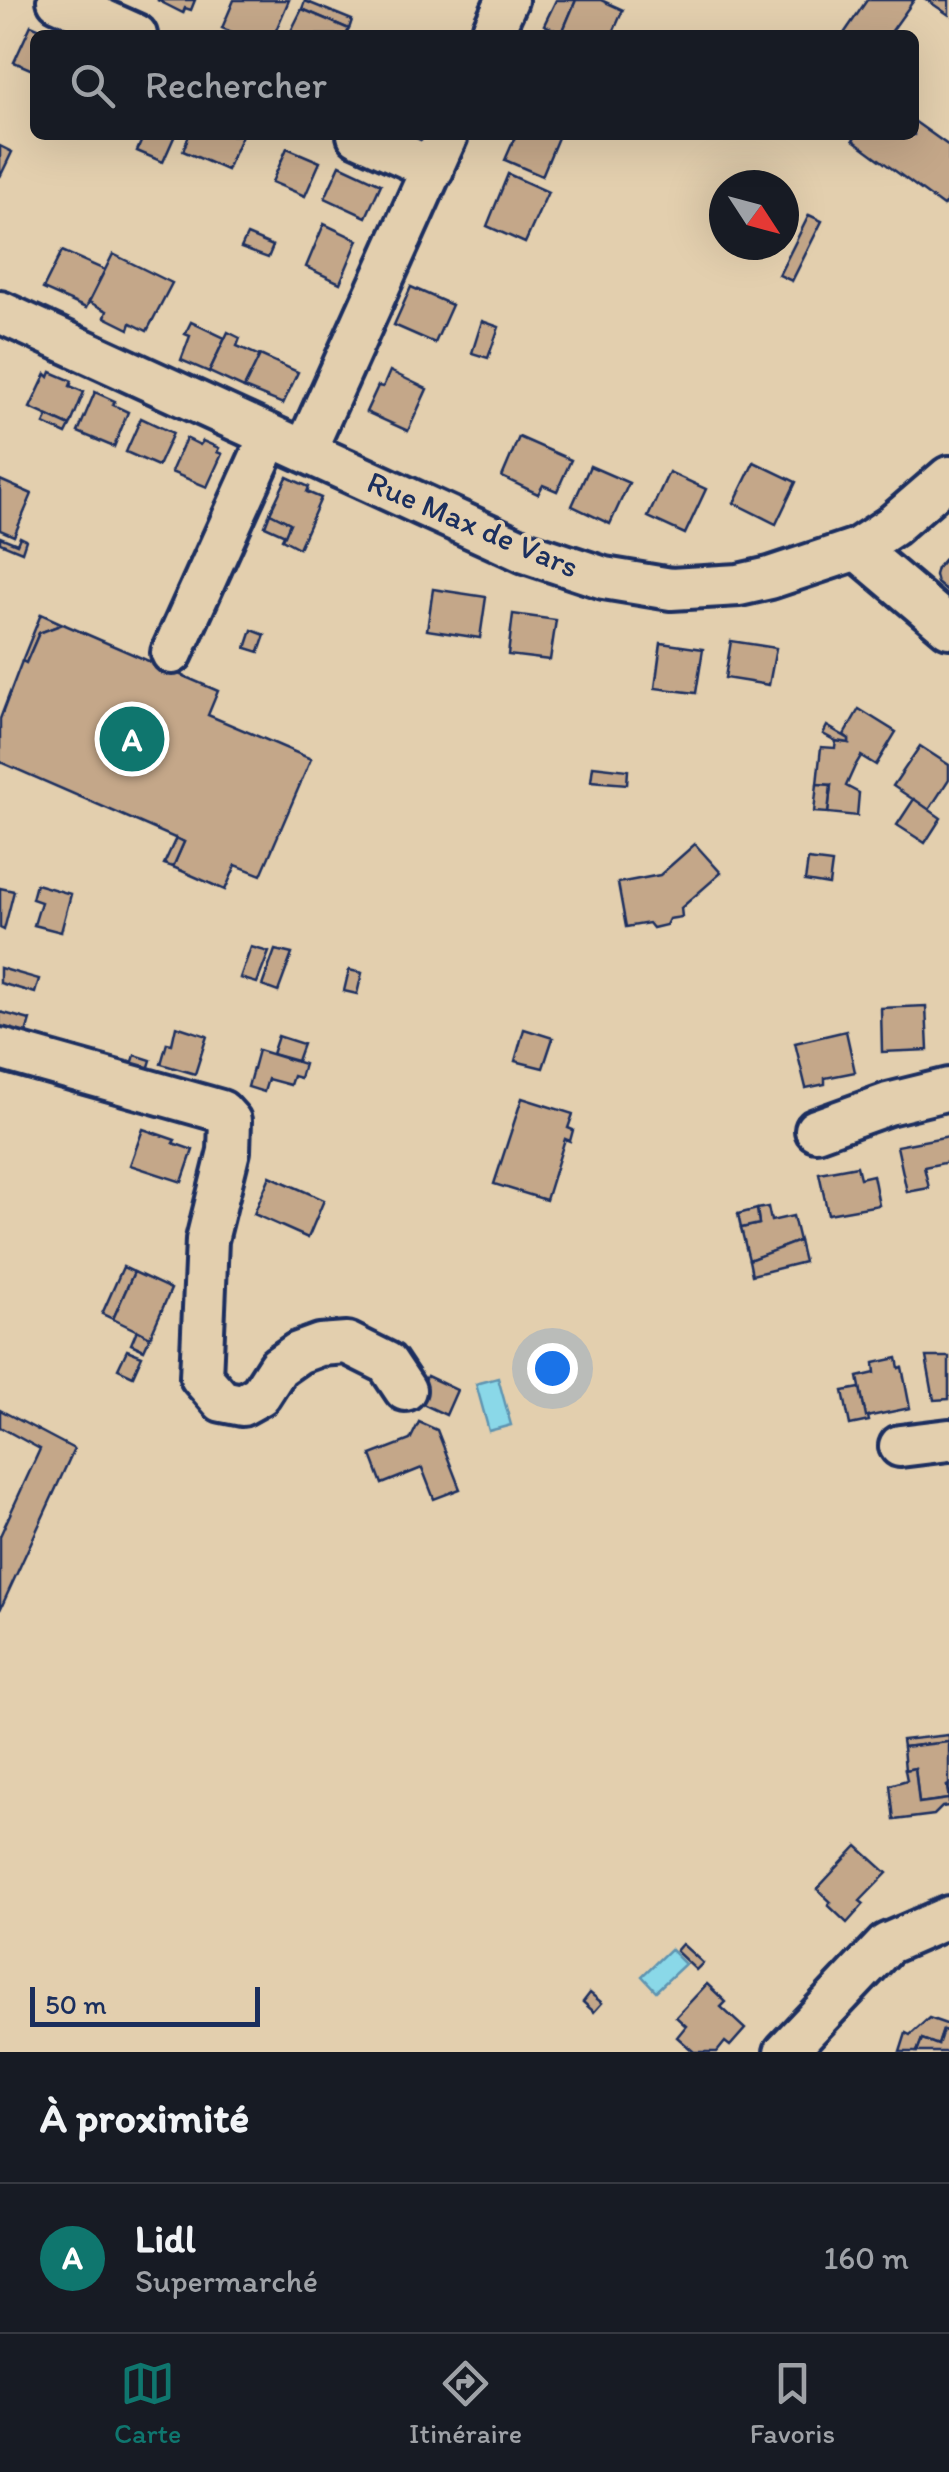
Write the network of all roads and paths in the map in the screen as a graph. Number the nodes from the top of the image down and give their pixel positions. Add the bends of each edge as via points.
1 (58, 0) edge
2 (507, 0) edge
3 (125, 30) edge
4 (493, 30) edge
5 (382, 140) edge
6 (440, 152) edge
7 (0, 312) edge
8 (280, 441) junction
9 (949, 477) edge
10 (857, 549) junction
11 (949, 627) edge
12 (172, 653) dead end
13 (0, 1049) edge
14 (949, 1089) edge
15 (816, 1130) dead end
16 (406, 1390) dead end
17 (949, 1440) edge
18 (900, 1446) dead end
19 (949, 1917) edge
20 (786, 2052) edge

1 - 3 street
2 - 4 street
5 - 6 street
6 - 8 street
7 - 8 street, Rue Max de Vars
8 - 10 street, Rue Max de Vars via 525,552 604,578 671,589 738,585
8 - 12 street
9 - 10 street, Rue Max de Vars
10 - 11 street
13 - 16 street via 220,1110 230,1121 208,1240 201,1377 222,1402 242,1404 260,1395 278,1366 298,1352 347,1342 387,1363
14 - 15 street
17 - 18 street
19 - 20 street via 887,1944

